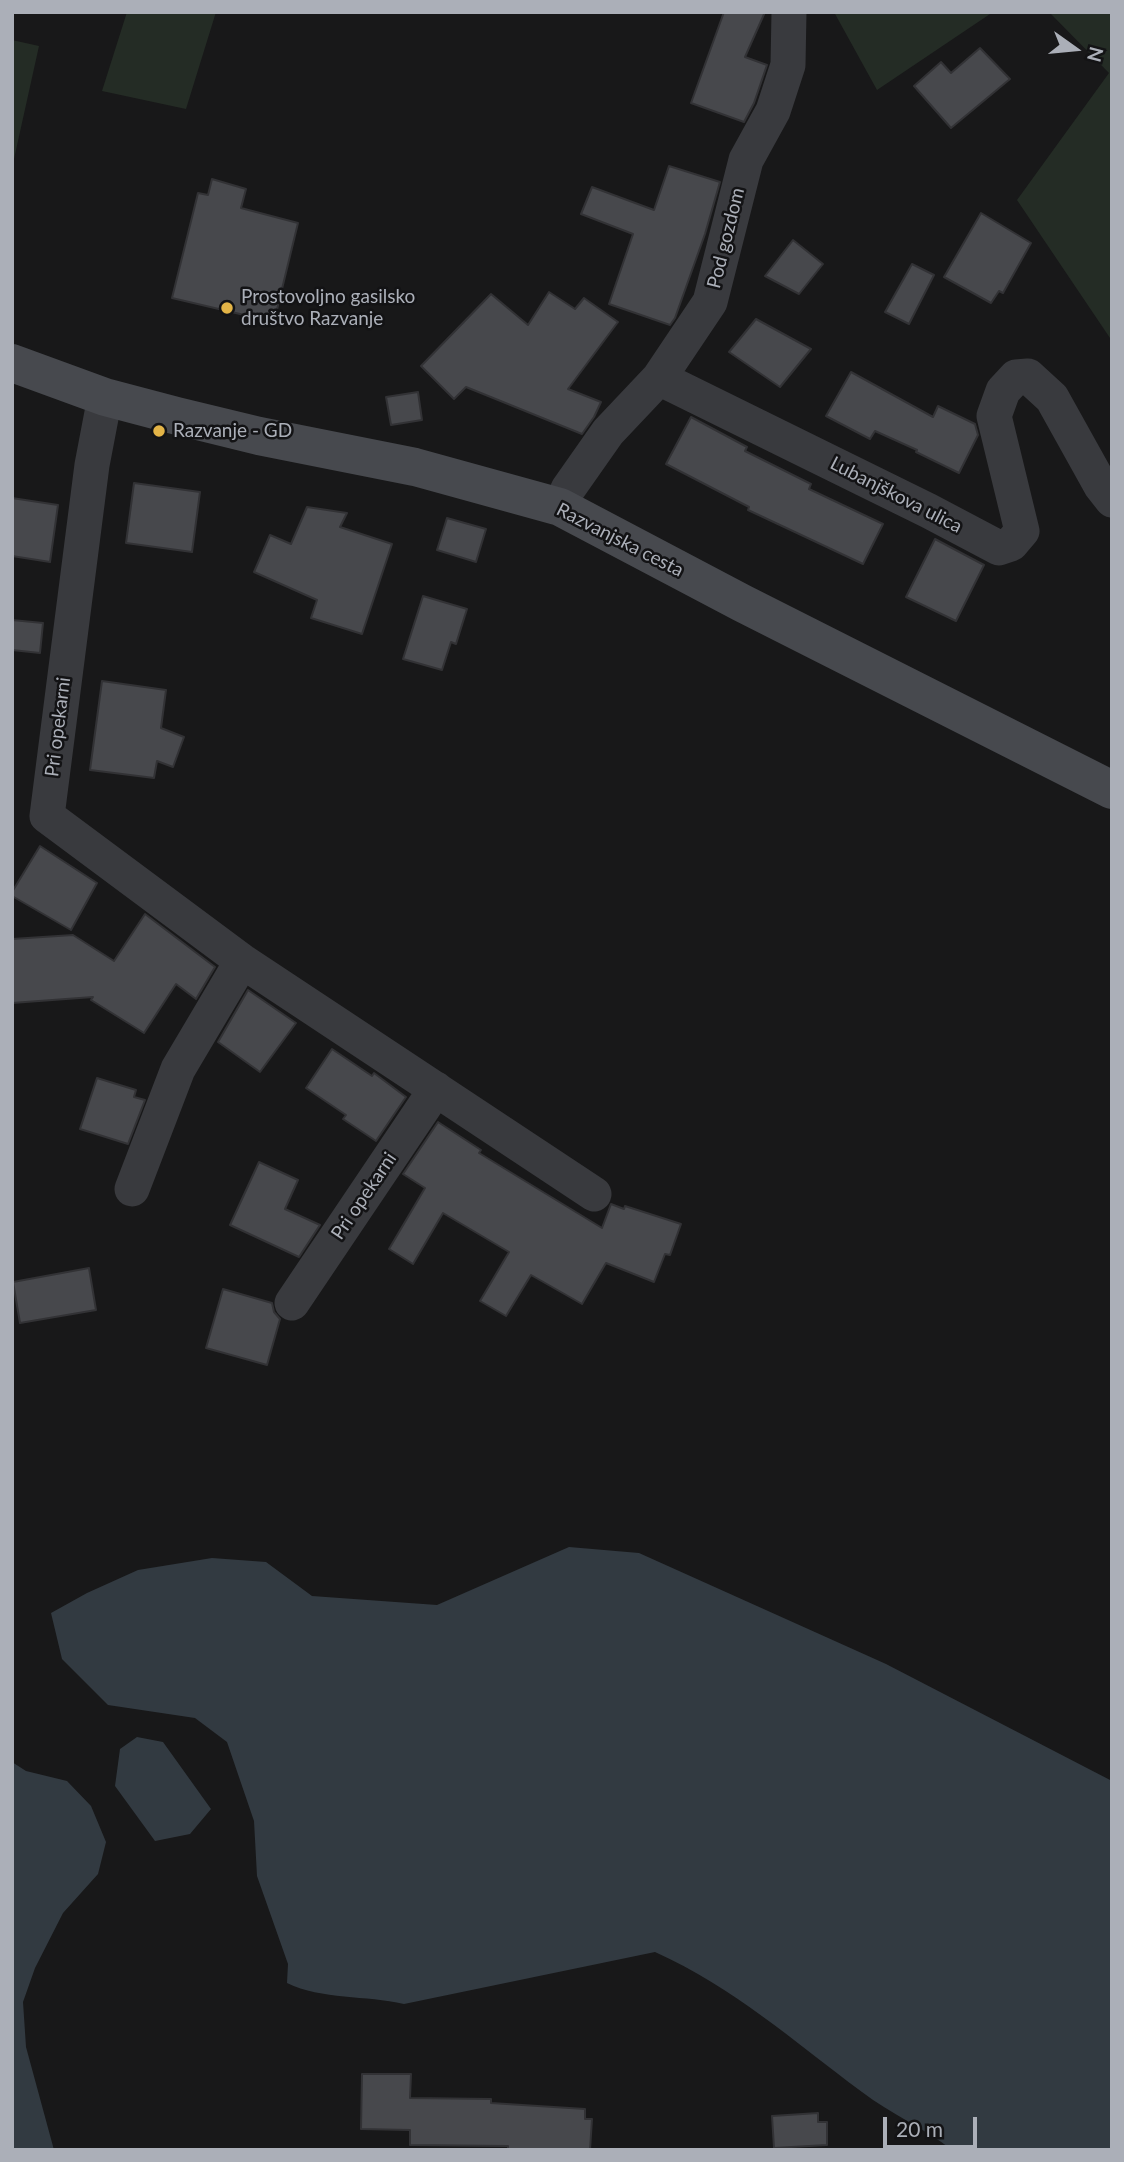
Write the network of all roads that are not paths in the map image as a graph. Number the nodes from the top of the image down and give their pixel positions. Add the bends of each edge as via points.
1 (789, 12) edge
2 (12, 363) edge
3 (659, 378) junction
4 (105, 397) junction
5 (1112, 499) edge
6 (560, 507) junction
7 (1112, 790) edge
8 (242, 961) junction
9 (436, 1089) junction
10 (132, 1189) dead end
11 (594, 1194) dead end
12 (292, 1303) dead end

1 - 3 street, Pod gozdom via 788,65 773,111 746,160 710,302
2 - 4 street, Razvanjska cesta
3 - 5 street, Lubanjškova ulica via 999,548 1011,544 1022,531 994,416 1003,391 1016,377 1028,376 1052,398
3 - 6 street, Pod gozdom via 608,432
4 - 6 street, Razvanjska cesta via 259,436 415,467
4 - 8 street, Pri opekarni via 92,465 47,816
6 - 7 street, Razvanjska cesta
8 - 9 street, Pri opekarni
8 - 10 street via 178,1069
9 - 11 street, Pri opekarni
9 - 12 street, Pri opekarni

